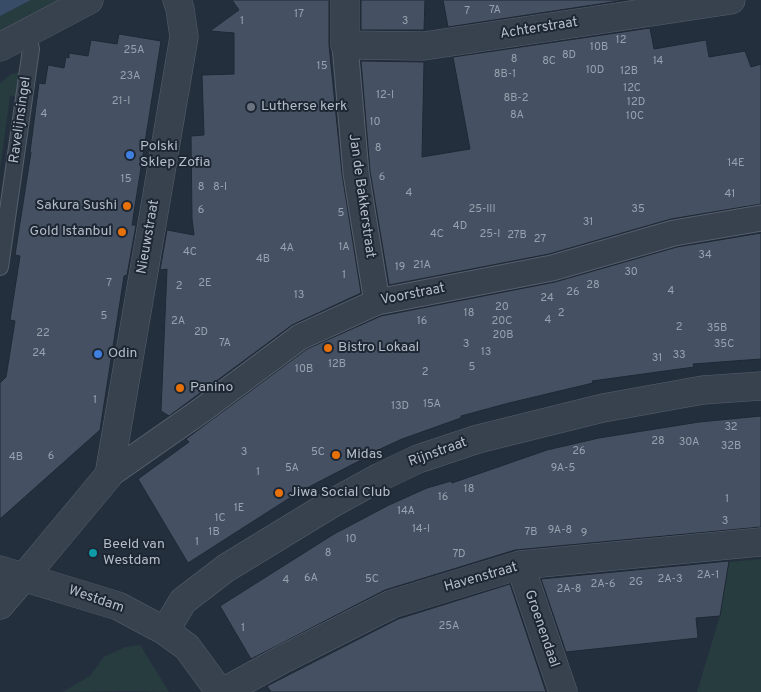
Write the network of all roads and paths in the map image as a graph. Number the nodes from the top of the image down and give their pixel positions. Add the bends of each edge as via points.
1 (89, 0) edge
2 (177, 0) edge
3 (345, 0) edge
4 (731, 0) edge
5 (27, 32) junction
6 (345, 45) junction
7 (0, 47) edge
8 (761, 218) edge
9 (0, 267) edge
10 (377, 302) junction
11 (761, 386) edge
12 (109, 475) junction
13 (761, 542) edge
14 (520, 565) junction
15 (12, 574) edge
16 (0, 605) edge
17 (165, 630) junction
18 (221, 692) edge
19 (563, 692) edge

1 - 5 street
2 - 12 street, Nieuwstraat via 184,36
3 - 6 street, Jan de Bakkerstraat
4 - 6 street, Achterstraat via 424,46
5 - 7 street
5 - 9 lane, Ravelijnsingel via 31,49
6 - 10 street, Jan de Bakkerstraat via 356,173
8 - 10 street, Voorstraat via 674,232 552,268
10 - 12 street, Voorstraat via 300,337
11 - 17 street, Rijnstraat via 703,390 604,408 478,439 418,459 380,476 226,568 183,601
12 - 15 street
13 - 14 street, Havenstraat
14 - 18 street, Havenstraat via 392,604
14 - 19 street, Groenendaal
15 - 16 street
15 - 17 street, Westdam via 118,606
17 - 18 street, Westdam via 187,647

